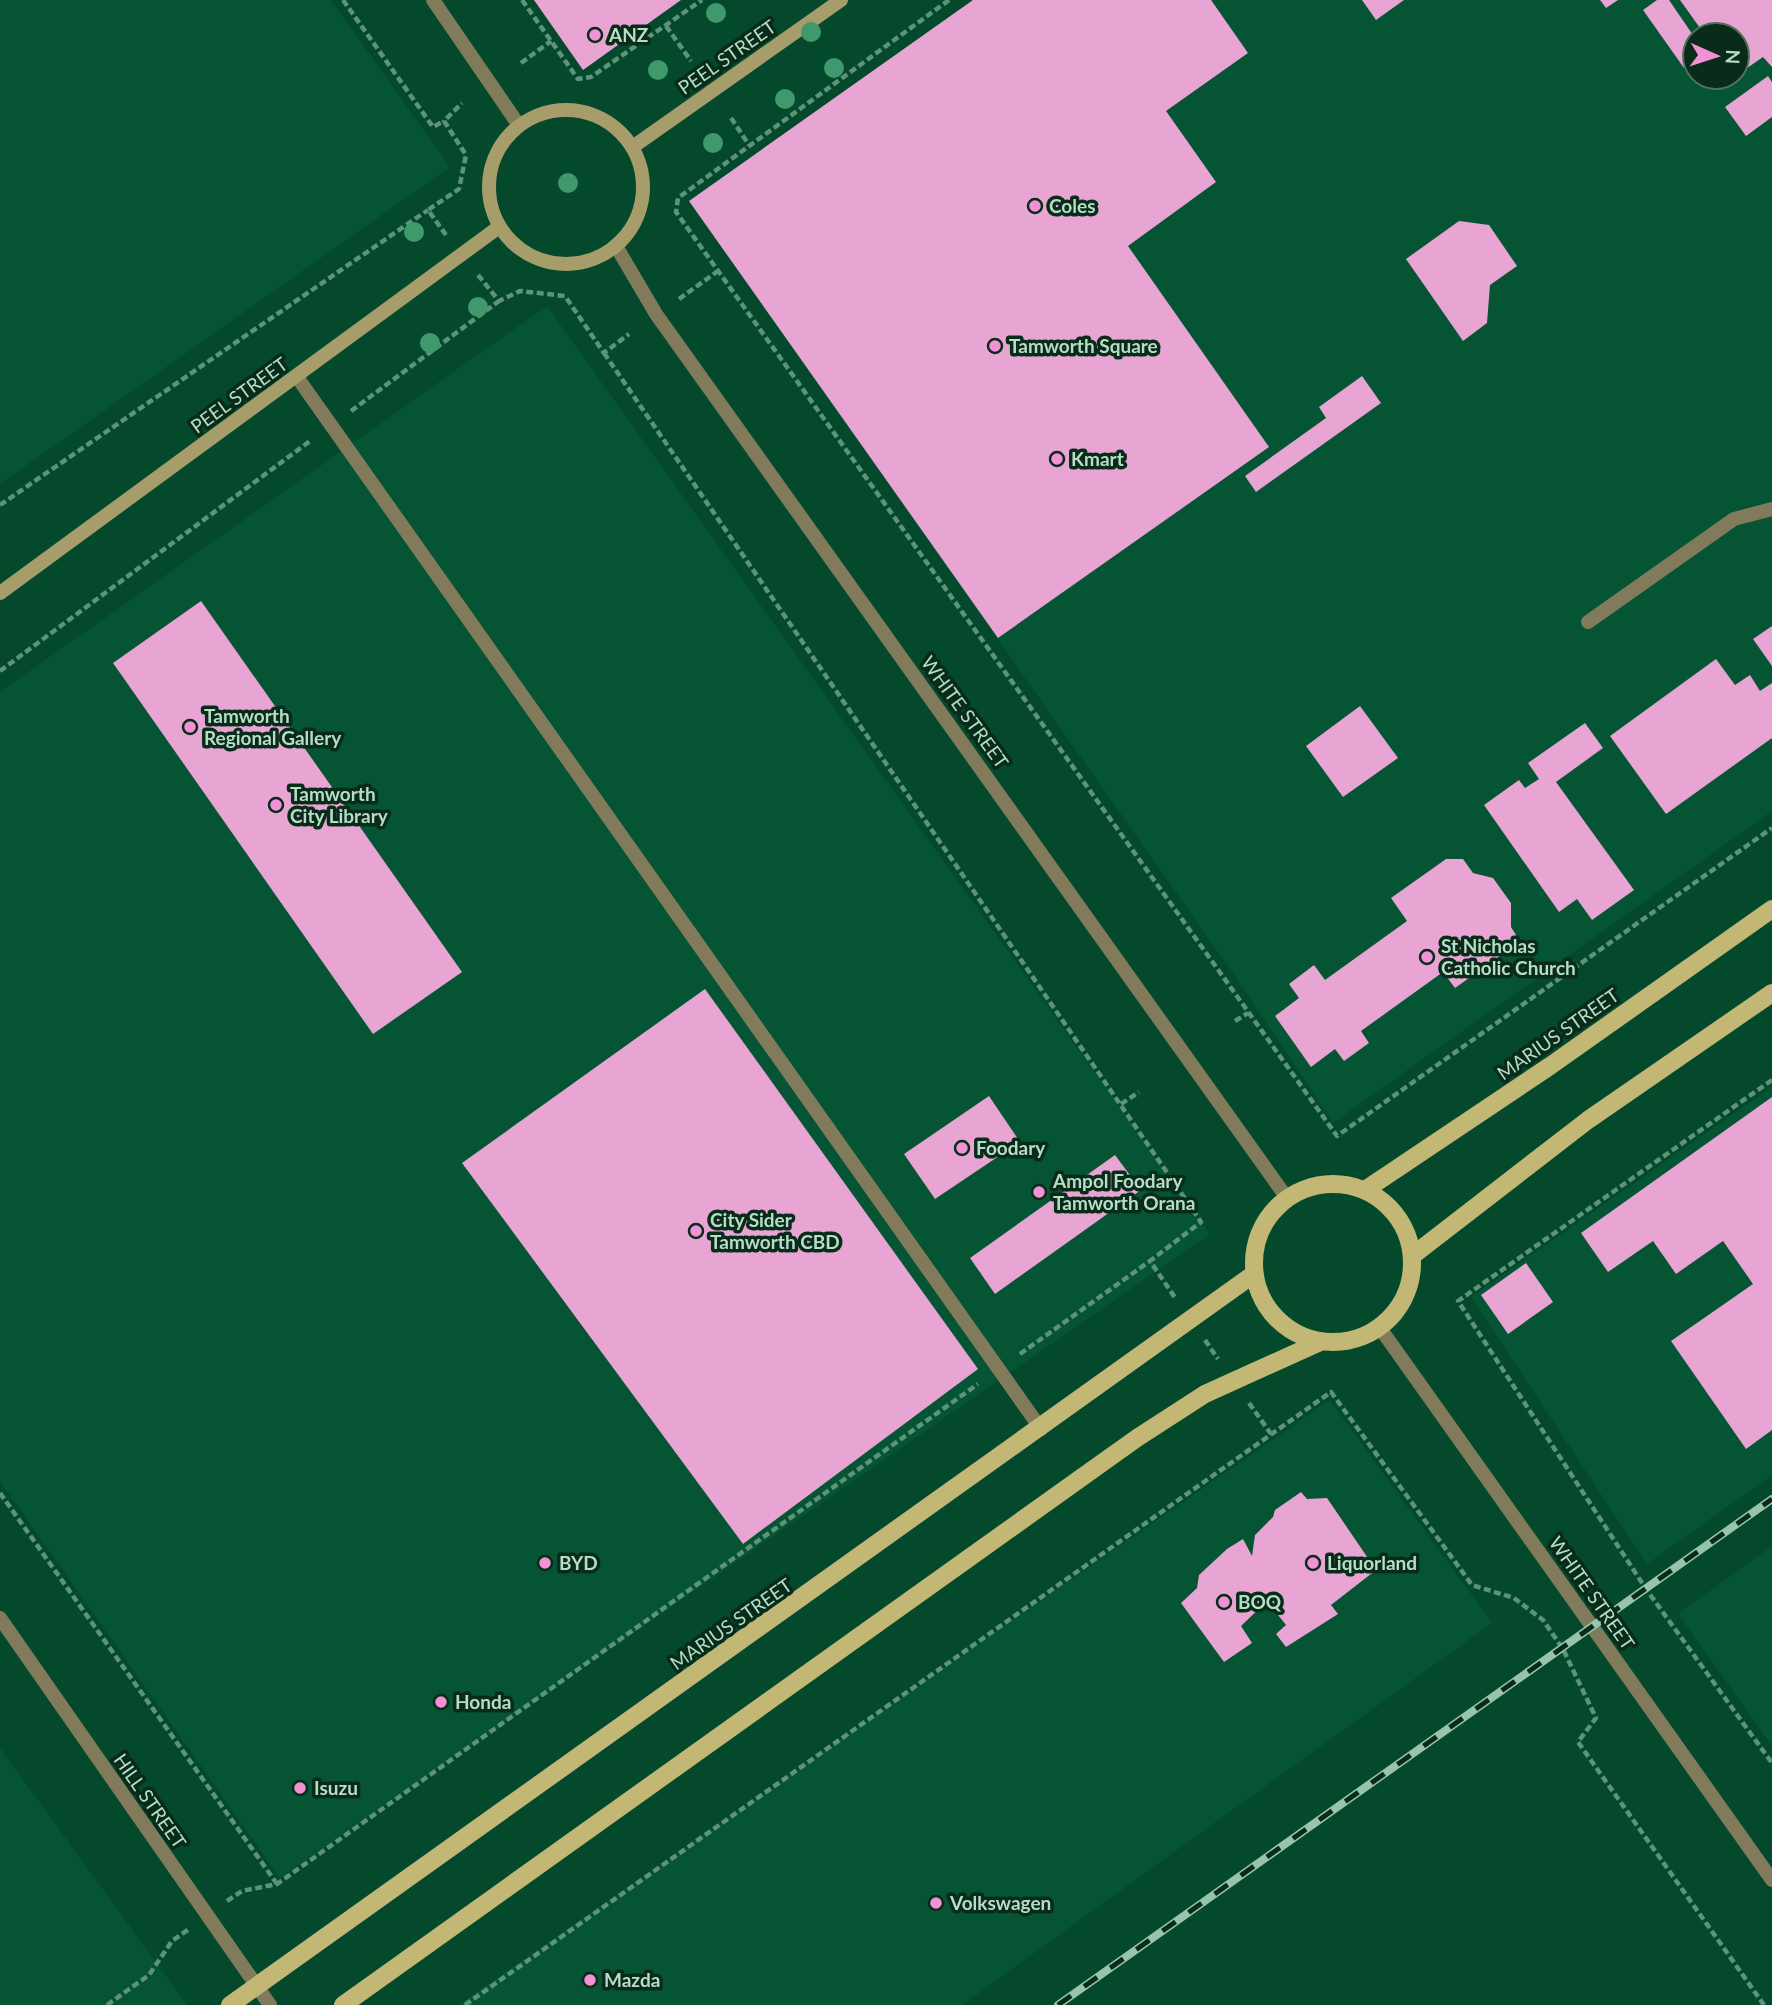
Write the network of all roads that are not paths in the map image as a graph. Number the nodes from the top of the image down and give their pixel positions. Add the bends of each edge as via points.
1 (433, 0) edge
2 (841, 0) edge
3 (518, 124) junction
4 (634, 146) junction
5 (499, 227) junction
6 (616, 246) junction
7 (297, 377) junction
8 (1772, 509) edge
9 (0, 593) edge
10 (1588, 622) dead end
11 (1772, 909) edge
12 (1772, 993) edge
13 (1365, 1190) junction
14 (1287, 1198) junction
15 (1412, 1256) junction
16 (1254, 1274) junction
17 (1380, 1328) junction
18 (1320, 1342) junction
19 (1041, 1429) junction
20 (0, 1618) edge
21 (1772, 1880) edge
22 (256, 1986) junction
23 (230, 2005) edge
24 (270, 2005) edge
25 (343, 2005) edge

1 - 3 street
2 - 4 main road, PEEL STREET
3 - 4 main road via 548,112 572,110 617,128
3 - 5 main road via 498,151 489,176 490,202
4 - 6 main road via 643,173 642,200 632,226
5 - 6 main road via 519,249 544,262 573,264 599,257
5 - 7 main road, PEEL STREET
6 - 14 street, WHITE STREET via 656,314
7 - 9 main road, PEEL STREET
7 - 19 street
8 - 10 street via 1734,519
11 - 13 main road, MARIUS STREET
12 - 15 main road via 1588,1120
13 - 14 main road via 1339,1183 1311,1186
13 - 15 main road via 1398,1216
14 - 16 main road via 1260,1232
15 - 17 main road via 1410,1283 1399,1308
16 - 18 main road via 1262,1299 1276,1319 1296,1334
16 - 19 main road, MARIUS STREET
17 - 18 main road via 1341,1343
17 - 21 street, WHITE STREET
18 - 25 main road via 1205,1394 1137,1438
19 - 22 main road, MARIUS STREET
20 - 22 street, HILL STREET
22 - 23 main road, MARIUS STREET
22 - 24 street, HILL STREET

